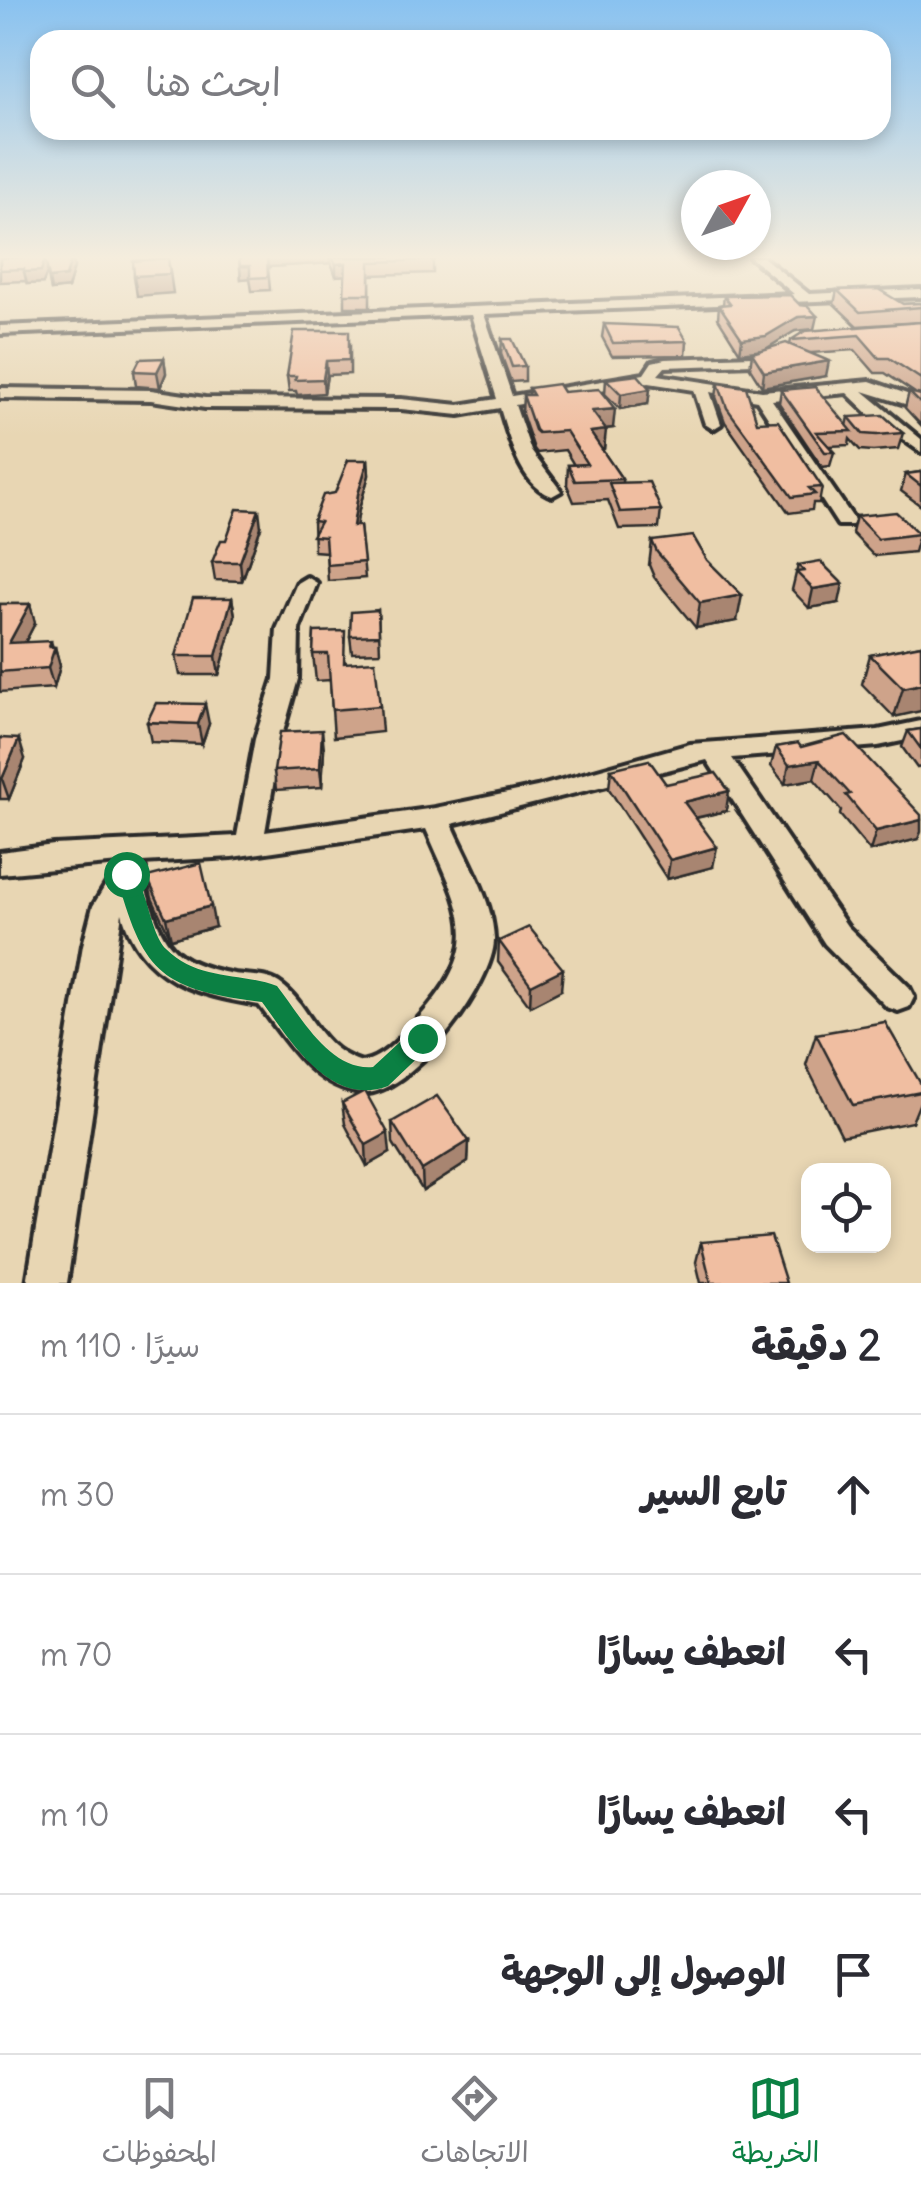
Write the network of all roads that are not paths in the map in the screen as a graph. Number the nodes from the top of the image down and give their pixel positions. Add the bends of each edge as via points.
1 (348, 317) edge
2 (479, 317) edge
3 (0, 330) edge
4 (793, 341) edge
5 (649, 378) junction
6 (700, 386) junction
7 (849, 386) junction
8 (0, 393) edge
9 (762, 396) junction
10 (507, 400) junction
11 (921, 404) edge
12 (713, 424) dead end
13 (921, 447) edge
14 (552, 491) dead end
15 (844, 521) dead end
16 (308, 584) dead end
17 (921, 730) edge
18 (714, 751) junction
19 (435, 818) junction
20 (249, 845) junction
21 (135, 862) junction
22 (0, 863) edge
23 (898, 997) dead end
24 (47, 1283) edge

1 - 3 street
2 - 10 street
4 - 5 street via 765,358 657,365
5 - 6 street
5 - 10 street
6 - 9 street
6 - 12 street
7 - 9 street
7 - 11 street via 880,388
7 - 13 street
8 - 10 street via 459,410
9 - 15 street
10 - 14 street via 530,467
16 - 20 street via 288,629 286,679
17 - 18 street
18 - 19 street
18 - 23 street via 836,935
19 - 20 street
19 - 21 street via 462,880 478,959 422,1038 379,1078 336,1070 310,1048 269,992 213,986 158,955 143,932
20 - 21 street
21 - 22 street
21 - 24 street via 108,906 99,945

